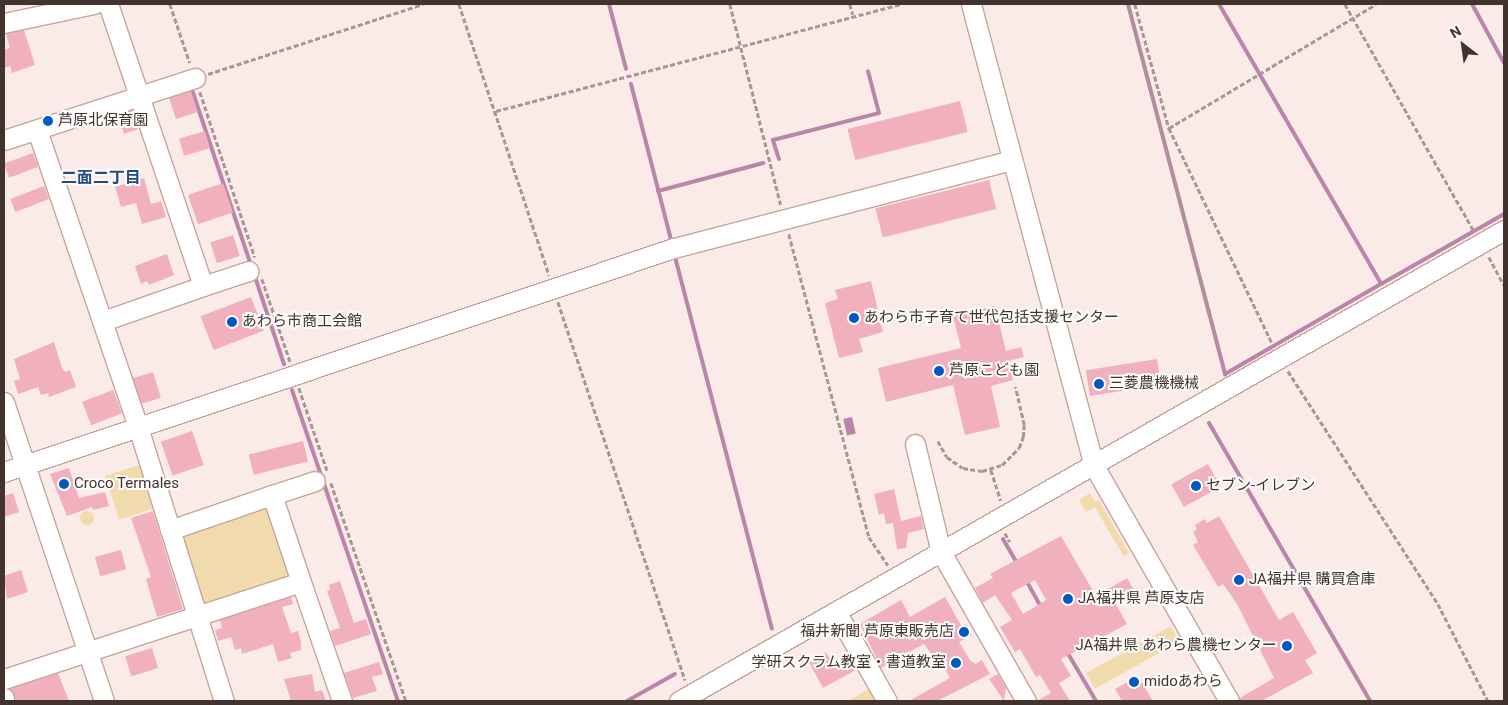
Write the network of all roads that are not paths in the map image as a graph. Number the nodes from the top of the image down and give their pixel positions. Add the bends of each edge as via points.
1 (94, 4) edge
2 (108, 4) edge
3 (971, 4) edge
4 (4, 23) edge
5 (195, 78) road end
6 (139, 97) junction
7 (37, 130) junction
8 (4, 140) edge
9 (1012, 160) junction
10 (1504, 230) edge
11 (255, 269) road end
12 (203, 286) junction
13 (103, 321) junction
14 (4, 402) edge
15 (138, 427) junction
16 (915, 444) dead end
17 (25, 465) junction
18 (1094, 466) junction
19 (4, 472) edge
20 (315, 481) dead end
21 (272, 495) junction
22 (170, 530) junction
23 (941, 552) junction
24 (301, 582) junction
25 (837, 613) junction
26 (195, 616) junction
27 (87, 652) junction
28 (4, 679) edge
29 (685, 698) edge
30 (104, 701) edge
31 (224, 701) edge
32 (342, 701) edge
33 (887, 701) edge
34 (1026, 701) edge
35 (1228, 701) edge

1 - 4 street
2 - 6 street
3 - 9 street
5 - 6 street
6 - 7 street
6 - 12 street
7 - 8 street
7 - 13 street
9 - 15 street via 674,248
9 - 18 street
10 - 18 street
11 - 12 street
12 - 13 street
13 - 15 street
14 - 17 street
15 - 17 street
15 - 22 street
16 - 23 street
17 - 19 street
17 - 27 street
18 - 23 street via 1005,524
18 - 35 street
20 - 21 street
21 - 22 street
21 - 24 street
22 - 26 street
23 - 25 street
23 - 34 street
24 - 26 street
24 - 32 street
25 - 29 street
25 - 33 street
26 - 27 street
26 - 31 street
27 - 28 street
27 - 30 street

